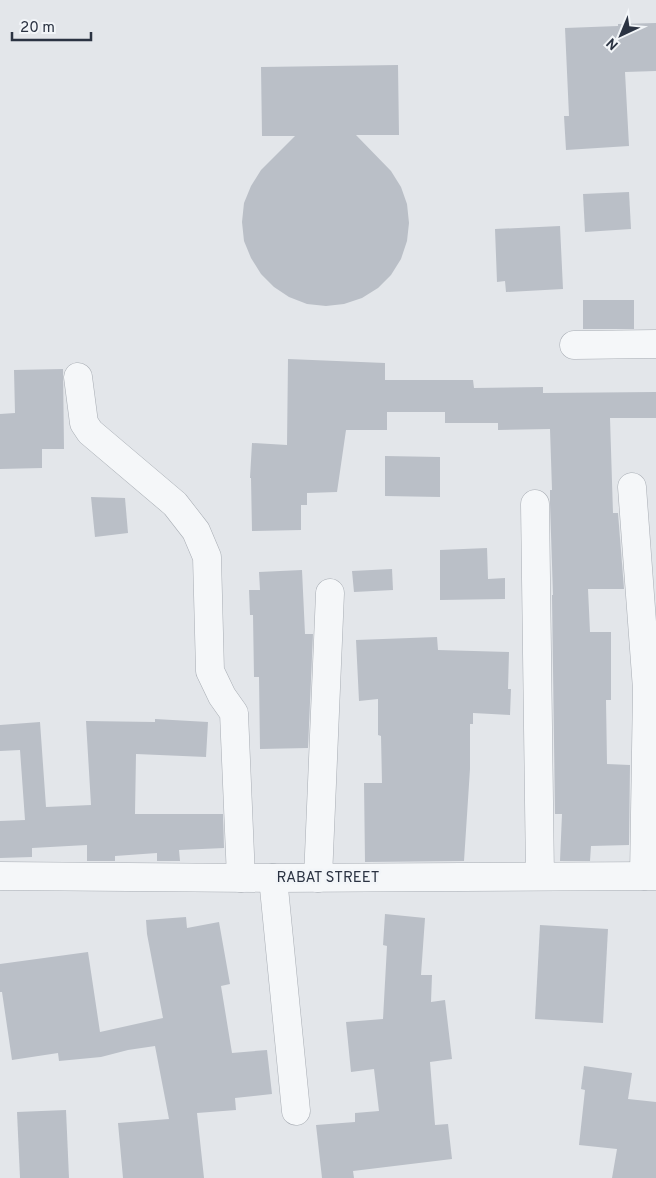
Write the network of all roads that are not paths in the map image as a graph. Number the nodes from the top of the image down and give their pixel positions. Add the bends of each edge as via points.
1 (656, 344) edge
2 (574, 345) dead end
3 (78, 376) dead end
4 (632, 487) dead end
5 (535, 504) dead end
6 (330, 593) dead end
7 (0, 876) edge
8 (540, 876) junction
9 (650, 876) edge
10 (241, 878) junction
11 (273, 878) junction
12 (318, 878) junction
13 (296, 1111) dead end

1 - 2 street
3 - 10 street via 84,423 90,432 175,504 196,531 207,557 210,671 234,714
4 - 9 street via 647,690
5 - 8 street
6 - 12 street
7 - 10 street, RABAT STREET
8 - 9 street, RABAT STREET
8 - 12 street, RABAT STREET
10 - 11 street, RABAT STREET
11 - 12 street, RABAT STREET
11 - 13 street

